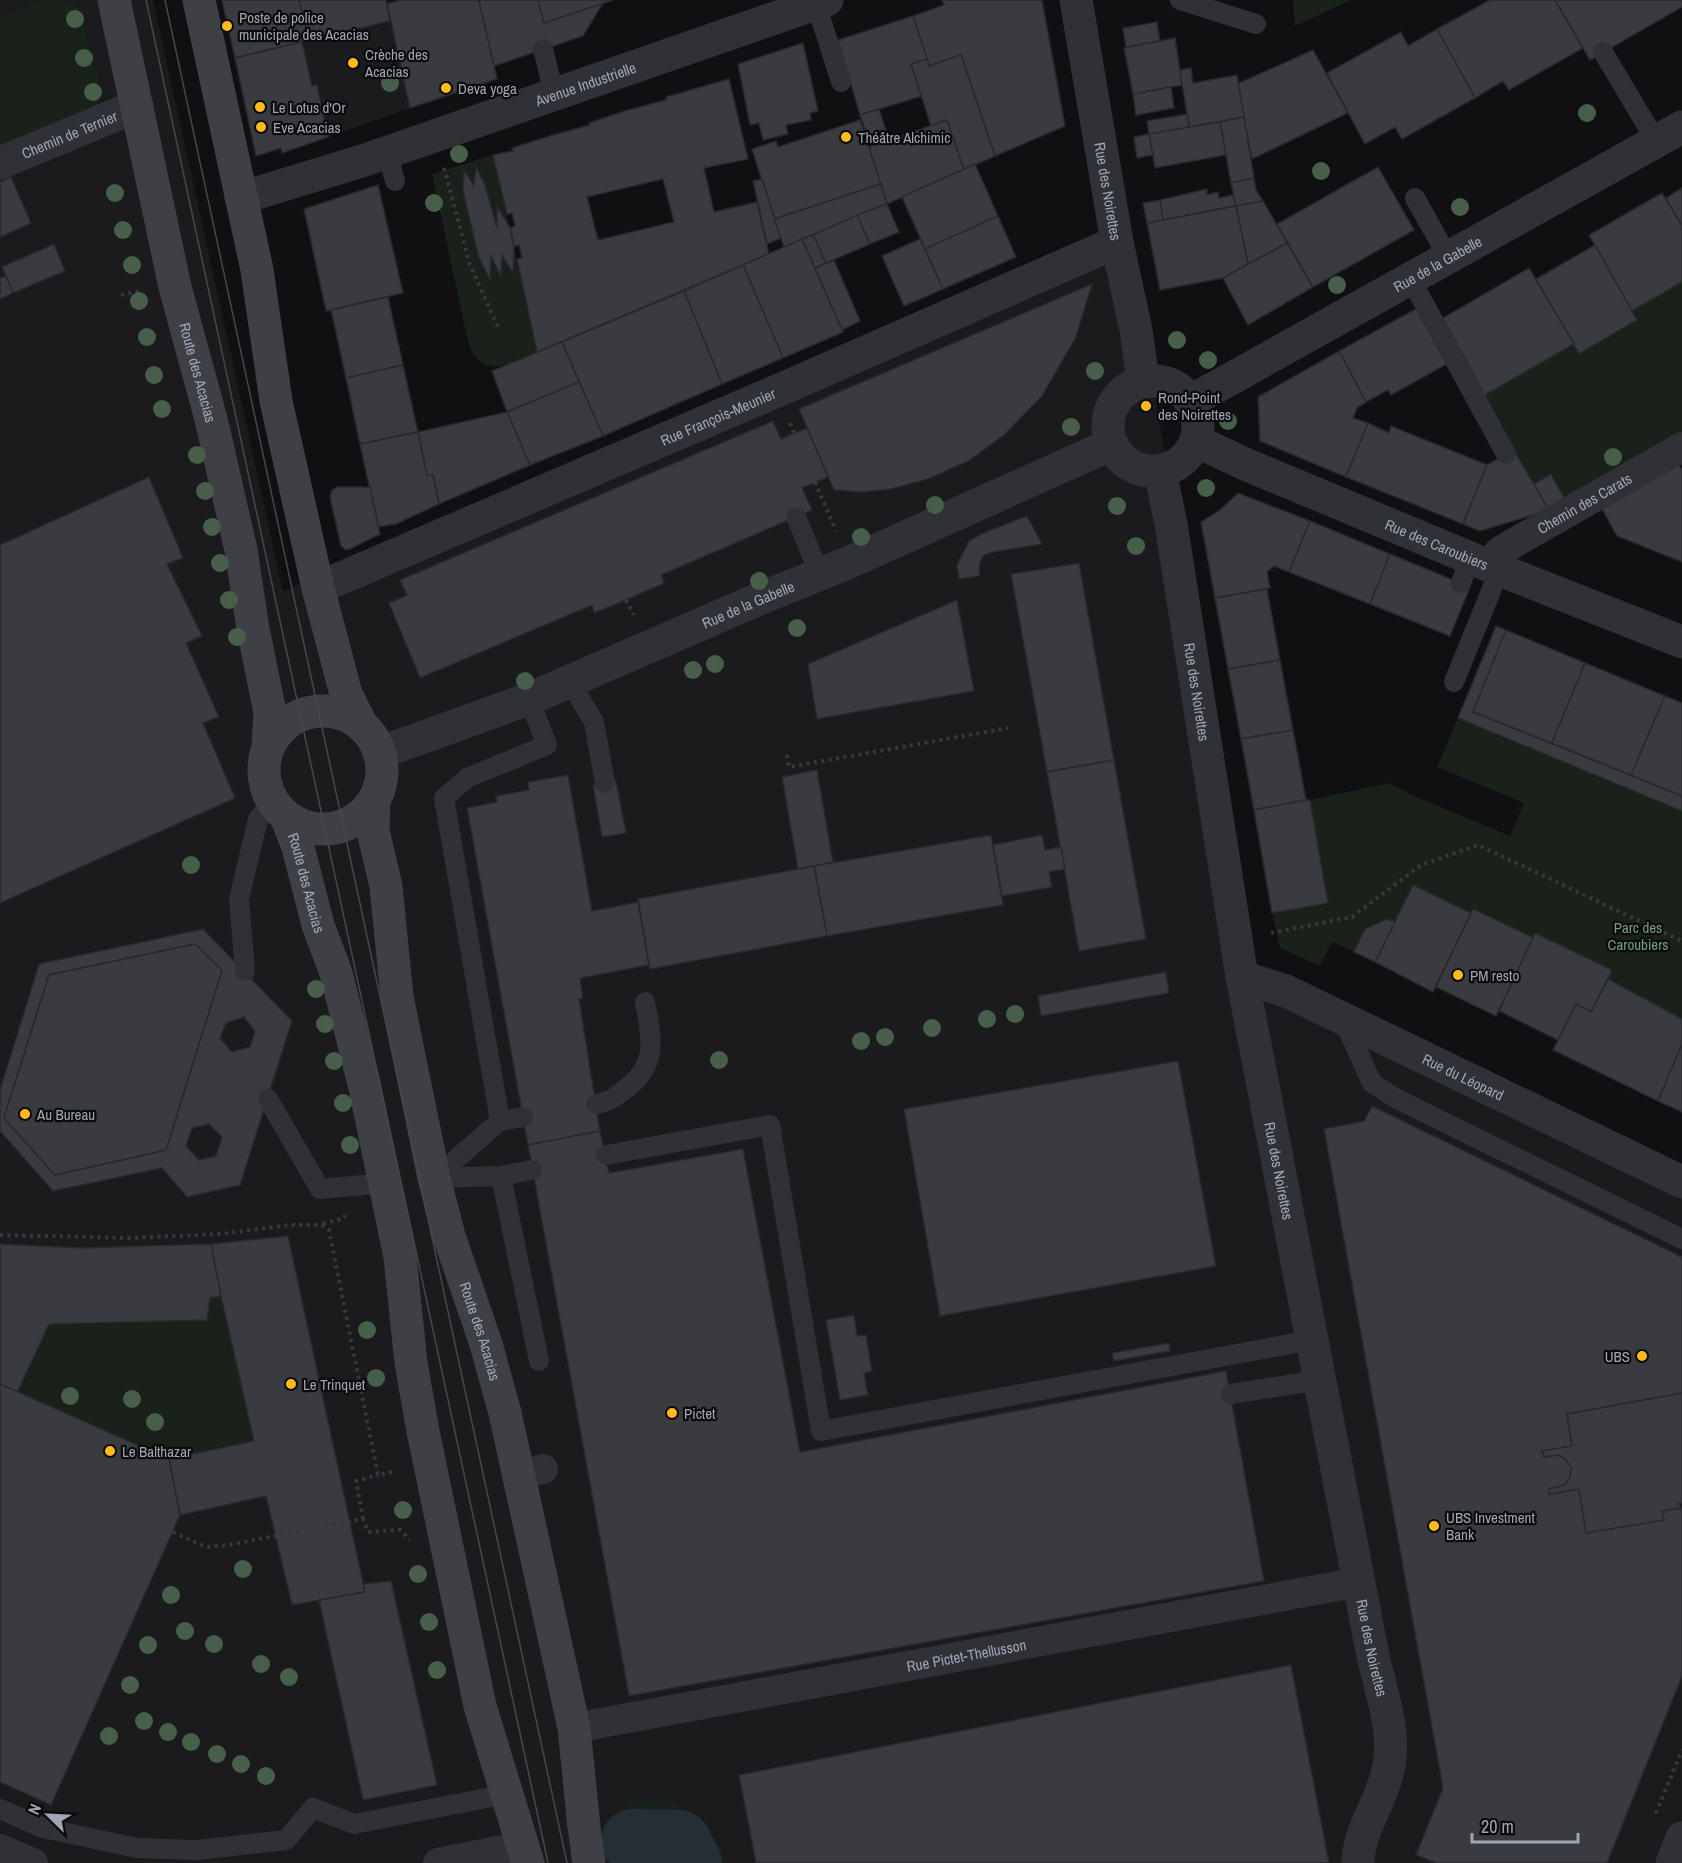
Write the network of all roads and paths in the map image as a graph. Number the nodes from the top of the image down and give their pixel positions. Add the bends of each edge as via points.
1 (114, 0) edge
2 (198, 0) edge
3 (1076, 0) edge
4 (1180, 0) edge
5 (822, 2) edge
6 (1256, 24) dead end
7 (543, 49) dead end
8 (1603, 52) dead end
9 (842, 82) dead end
10 (554, 93) junction
11 (137, 105) junction
12 (1669, 134) edge
13 (435, 135) junction
14 (0, 162) edge
15 (242, 198) junction
16 (1415, 198) dead end
17 (1117, 242) junction
18 (1448, 256) junction
19 (1410, 278) junction
20 (142, 290) dead end
21 (121, 295) dead end
22 (498, 327) dead end
23 (1143, 381) junction
24 (1191, 401) junction
25 (1196, 441) junction
26 (1112, 444) junction
27 (1682, 447) edge
28 (1506, 454) dead end
29 (1160, 471) junction
30 (815, 482) dead end
31 (796, 517) dead end
32 (850, 562) junction
33 (1480, 568) junction
34 (820, 575) junction
35 (318, 588) junction
36 (626, 600) dead end
37 (637, 622) dead end
38 (1682, 642) edge
39 (570, 681) junction
40 (1454, 682) dead end
41 (529, 699) junction
42 (1008, 728) dead end
43 (371, 739) junction
44 (268, 747) junction
45 (788, 755) dead end
46 (605, 783) dead end
47 (374, 800) junction
48 (279, 809) junction
49 (1267, 934) dead end
50 (1682, 941) edge
51 (244, 971) dead end
52 (1242, 977) junction
53 (645, 1002) dead end
54 (1343, 1018) junction
55 (268, 1099) dead end
56 (596, 1104) dead end
57 (523, 1117) dead end
58 (500, 1121) junction
59 (1488, 1144) junction
60 (606, 1155) dead end
61 (1500, 1168) dead end
62 (532, 1170) dead end
63 (501, 1176) junction
64 (434, 1178) junction
65 (1682, 1182) edge
66 (385, 1183) junction
67 (0, 1235) edge
68 (1682, 1239) edge
69 (1312, 1340) junction
70 (539, 1361) dead end
71 (1319, 1380) junction
72 (1231, 1394) dead end
73 (430, 1463) junction
74 (378, 1475) junction
75 (363, 1519) junction
76 (173, 1532) dead end
77 (411, 1541) dead end
78 (1359, 1582) junction
79 (574, 1728) junction
80 (1682, 1750) edge
81 (507, 1794) junction
82 (0, 1809) edge
83 (1653, 1822) dead end
84 (526, 1854) edge
85 (440, 1863) edge
86 (589, 1863) edge
87 (1358, 1863) edge

1 - 11 main road, Route des Acacias
2 - 15 main road
3 - 17 street, Rue des Noirettes
4 - 6 lane
5 - 9 lane
5 - 10 street, Avenue Industrielle
7 - 10 lane
8 - 12 lane
10 - 13 street, Avenue Industrielle
11 - 14 street, Chemin de Ternier via 94,133
11 - 44 main road, Route des Acacias via 174,287 242,550 270,712
12 - 18 street, Rue de la Gabelle
13 - 15 street, Avenue Industrielle via 391,166
13 - 22 path via 470,265
15 - 35 main road via 260,286 276,401
16 - 18 lane
17 - 23 street, Rue des Noirettes
17 - 35 street, Rue François-Meunier
18 - 19 street, Rue de la Gabelle
19 - 24 street, Rue de la Gabelle
19 - 28 lane via 1462,386
20 - 21 path
23 - 24 street via 1166,382
23 - 26 street via 1124,391 1109,414
24 - 25 street via 1198,417
25 - 29 street via 1175,466
25 - 33 street, Rue des Caroubiers
26 - 29 street via 1132,466
26 - 32 street, Rue de la Gabelle
27 - 33 street, Chemin des Carats via 1500,551
29 - 52 street, Rue des Noirettes
30 - 32 path
31 - 34 lane
32 - 34 street, Rue de la Gabelle
33 - 38 street, Rue des Caroubiers
33 - 40 lane
34 - 39 street, Rue de la Gabelle
35 - 43 main road via 346,694
36 - 37 path
39 - 41 street, Rue de la Gabelle
39 - 46 lane via 594,722
41 - 43 street, Rue de la Gabelle
41 - 58 lane via 547,745 467,778 444,798
42 - 45 path via 789,767
43 - 44 main road via 353,718 330,711 309,712 287,723
43 - 47 main road via 382,769
44 - 48 main road via 264,775
47 - 48 main road via 360,815 334,828 297,823
47 - 64 main road, Route des Acacias via 373,831 386,886 397,997
48 - 51 lane via 258,819 239,899
48 - 66 main road, Route des Acacias via 298,847 318,925 336,973 366,1088
49 - 50 path via 1352,917 1421,865 1478,845
52 - 54 street, Rue du Léopard via 1286,991
52 - 69 street, Rue des Noirettes
53 - 56 lane via 651,1040 648,1064 632,1084 610,1101
54 - 59 lane via 1372,1083
54 - 65 street, Rue du Léopard
55 - 66 lane via 320,1190
57 - 58 lane
58 - 64 lane
59 - 61 lane
59 - 68 lane via 1609,1212
60 - 69 lane via 770,1125 821,1431
62 - 63 lane
63 - 64 lane
63 - 70 lane
64 - 79 main road, Route des Acacias via 505,1413 530,1472
66 - 73 main road, Route des Acacias via 400,1257 411,1363
67 - 74 path via 131,1238 322,1225 329,1230
69 - 71 street, Rue des Noirettes
71 - 72 lane
71 - 78 street, Rue des Noirettes
73 - 74 path
73 - 81 main road, Route des Acacias via 480,1706
74 - 75 path via 356,1481
75 - 76 path via 206,1547
75 - 77 path via 368,1532 400,1530
78 - 79 street, Rue Pictet-Thellusson
78 - 87 street, Rue des Noirettes via 1392,1748
79 - 86 main road, Route des Acacias
80 - 83 path
81 - 82 lane via 354,1824 313,1808 286,1840 197,1850 137,1848 90,1839 43,1828
81 - 84 main road, Route des Acacias
84 - 85 street

